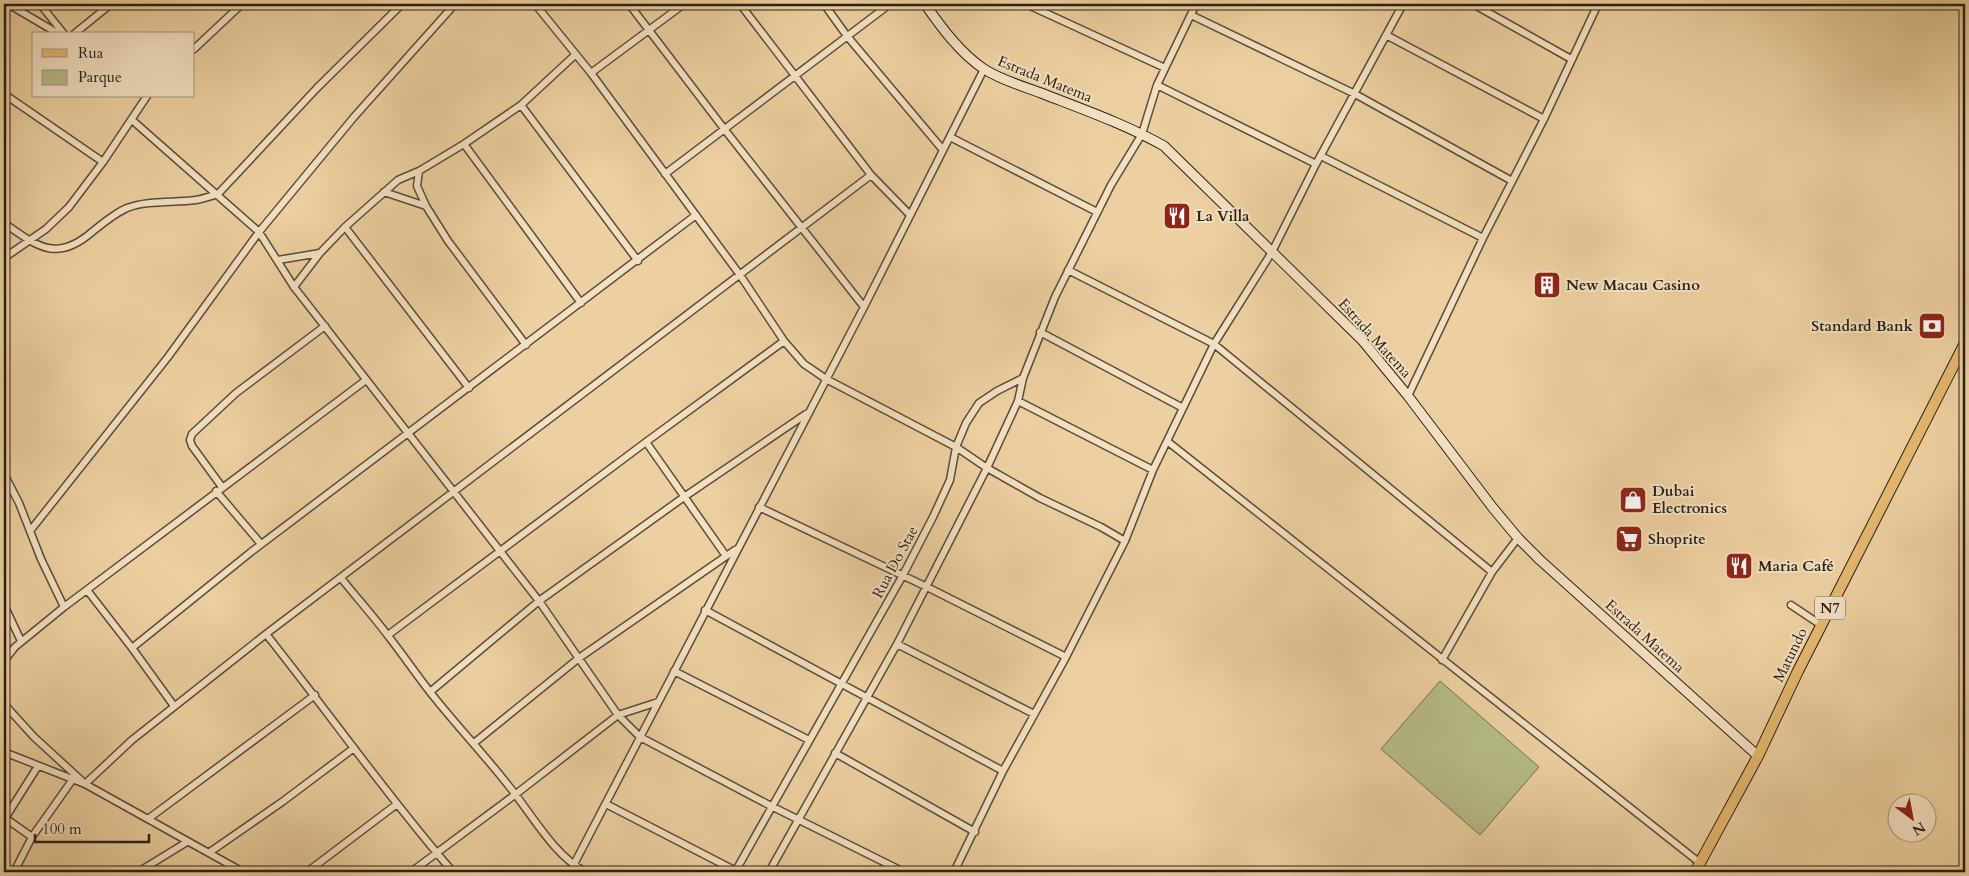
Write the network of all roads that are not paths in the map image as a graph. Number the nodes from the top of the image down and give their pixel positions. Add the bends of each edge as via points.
1 (8, 4) edge
2 (40, 4) edge
3 (111, 4) edge
4 (242, 4) edge
5 (402, 4) edge
6 (455, 4) edge
7 (535, 4) edge
8 (629, 4) edge
9 (684, 4) edge
10 (740, 4) edge
11 (824, 4) edge
12 (890, 4) edge
13 (925, 4) edge
14 (1026, 4) edge
15 (1186, 4) edge
16 (1403, 4) edge
17 (1473, 4) edge
18 (1598, 4) edge
19 (1194, 9) edge
20 (649, 31) junction
21 (56, 32) edge
22 (62, 32) edge
23 (76, 32) edge
24 (1386, 34) junction
25 (847, 36) junction
26 (195, 48) edge
27 (575, 54) junction
28 (1571, 59) junction
29 (1165, 68) junction
30 (984, 69) junction
31 (592, 73) junction
32 (795, 76) junction
33 (1157, 85) junction
34 (4, 94) edge
35 (1355, 94) junction
36 (144, 98) edge
37 (521, 105) junction
38 (1544, 119) junction
39 (132, 120) junction
40 (725, 130) junction
41 (1142, 134) junction
42 (950, 137) junction
43 (464, 144) junction
44 (943, 150) junction
45 (1321, 156) junction
46 (103, 162) junction
47 (1316, 164) junction
48 (420, 171) junction
49 (665, 174) junction
50 (871, 175) junction
51 (1512, 181) junction
52 (384, 192) junction
53 (218, 194) junction
54 (426, 206) junction
55 (1097, 212) junction
56 (696, 215) junction
57 (910, 215) junction
58 (4, 223) edge
59 (345, 227) junction
60 (802, 228) junction
61 (259, 232) junction
62 (1483, 238) junction
63 (28, 241) junction
64 (1272, 252) junction
65 (320, 253) junction
66 (4, 258) edge
67 (278, 260) junction
68 (638, 261) junction
69 (1068, 270) junction
70 (740, 275) junction
71 (294, 287) junction
72 (581, 303) junction
73 (864, 307) junction
74 (325, 326) junction
75 (1040, 332) junction
76 (784, 341) junction
77 (1965, 343) edge
78 (1214, 344) junction
79 (526, 345) junction
80 (1023, 378) junction
81 (826, 379) junction
82 (366, 380) junction
83 (469, 388) junction
84 (1408, 396) junction
85 (1018, 401) junction
86 (1183, 408) junction
87 (809, 412) junction
88 (408, 433) junction
89 (1167, 441) junction
90 (646, 442) junction
91 (956, 447) junction
92 (987, 468) junction
93 (1153, 470) junction
94 (4, 474) edge
95 (219, 489) junction
96 (454, 493) junction
97 (684, 497) junction
98 (759, 507) junction
99 (30, 532) junction
100 (1518, 538) junction
101 (1125, 541) junction
102 (262, 544) junction
103 (737, 549) junction
104 (500, 552) junction
105 (726, 556) junction
106 (1492, 572) junction
107 (902, 575) junction
108 (340, 578) junction
109 (927, 587) junction
110 (88, 590) junction
111 (539, 601) junction
112 (4, 605) edge
113 (1791, 605) dead end
114 (64, 607) junction
115 (705, 610) junction
116 (1821, 625) junction
117 (266, 634) junction
118 (388, 635) junction
119 (21, 641) junction
120 (897, 644) junction
121 (132, 648) junction
122 (1066, 657) junction
123 (579, 658) junction
124 (1442, 660) junction
125 (4, 661) edge
126 (674, 671) junction
127 (842, 683) junction
128 (430, 692) junction
129 (315, 695) junction
130 (868, 697) junction
131 (658, 702) junction
132 (4, 704) edge
133 (174, 706) junction
134 (1034, 714) junction
135 (618, 715) junction
136 (640, 737) junction
137 (809, 740) junction
138 (474, 743) junction
139 (354, 748) junction
140 (4, 752) edge
141 (835, 753) junction
142 (1758, 756) junction
143 (38, 766) junction
144 (1003, 771) junction
145 (73, 779) junction
146 (85, 784) junction
147 (516, 794) junction
148 (397, 804) junction
149 (606, 804) junction
150 (771, 806) junction
151 (4, 819) edge
152 (148, 819) junction
153 (798, 819) junction
154 (975, 832) junction
155 (32, 837) junction
156 (187, 842) junction
157 (210, 852) junction
158 (436, 852) junction
159 (1697, 868) edge
160 (572, 869) edge
161 (14, 872) edge
162 (138, 872) edge
163 (244, 872) edge
164 (307, 872) edge
165 (411, 872) edge
166 (453, 872) edge
167 (586, 872) edge
168 (736, 872) edge
169 (769, 872) edge
170 (904, 872) edge
171 (954, 872) edge

1 - 21 street
2 - 22 street
3 - 23 street
4 - 26 street
5 - 53 street via 316,88
6 - 61 street via 354,117
7 - 27 street
8 - 20 street
9 - 20 street
10 - 32 street
11 - 25 street
12 - 25 street
13 - 30 street, Estrada Matema via 943,29
14 - 29 street
15 - 19 street
16 - 24 street
17 - 28 street
18 - 28 street
19 - 29 street
19 - 35 street
20 - 31 street
20 - 40 street
24 - 35 street
24 - 38 street
25 - 32 street
25 - 44 street
27 - 31 street
27 - 37 street
28 - 38 street
29 - 33 street
30 - 41 street, Estrada Matema
30 - 42 street
31 - 49 street
32 - 40 street
32 - 50 street
33 - 41 street
33 - 47 street
34 - 46 street
35 - 45 street
35 - 51 street
36 - 39 street
37 - 43 street
37 - 68 street
38 - 51 street
39 - 46 street
39 - 53 street
40 - 49 street
40 - 60 street
41 - 55 street
41 - 64 street, Estrada Matema via 1164,146
42 - 44 street
42 - 55 street
43 - 48 street
43 - 72 street
44 - 57 street
45 - 47 street
45 - 62 street
46 - 63 street via 69,207
47 - 64 street
48 - 52 street via 398,180
48 - 54 street via 417,186
49 - 56 street
50 - 57 street
50 - 60 street
51 - 62 street
52 - 54 street
52 - 59 street
53 - 61 street
53 - 63 street via 197,200 126,208 84,239 67,247 54,250
54 - 79 street
55 - 69 street
56 - 68 street
56 - 70 street
57 - 73 street
58 - 63 street
59 - 65 street
59 - 83 street
60 - 70 street
60 - 73 street
61 - 67 street
61 - 99 street via 168,357
62 - 84 street
63 - 66 street
64 - 78 street
64 - 84 street, Estrada Matema via 1362,340
65 - 67 street
65 - 71 street
67 - 71 street
68 - 72 street
69 - 75 street
69 - 78 street
70 - 76 street
70 - 96 street
71 - 74 street
72 - 79 street
73 - 81 street
74 - 82 street
74 - 95 street via 236,393 192,434 192,446
75 - 80 street
75 - 86 street
76 - 81 street via 804,364
76 - 90 street
77 - 116 main road, Matundo / N7
78 - 86 street
78 - 106 street
79 - 83 street
80 - 85 street
80 - 91 street, Rua Do Stae via 979,403
81 - 87 street
81 - 91 street
82 - 88 street
82 - 95 street
83 - 88 street
84 - 100 street, Estrada Matema
85 - 92 street
85 - 93 street
86 - 89 street
87 - 97 street
87 - 98 street
88 - 96 street
88 - 102 street
89 - 93 street
89 - 124 street
90 - 97 street
90 - 104 street
91 - 92 street
91 - 107 street, Rua Do Stae via 950,480
92 - 101 street
92 - 109 street
93 - 101 street
94 - 99 street
95 - 102 street
95 - 110 street
96 - 104 street
96 - 108 street
97 - 105 street
97 - 111 street
98 - 103 street
98 - 107 street
99 - 114 street
100 - 106 street
100 - 142 street, Estrada Matema
101 - 122 street
102 - 121 street
103 - 105 street
103 - 115 street
104 - 111 street
104 - 118 street
105 - 123 street
106 - 124 street
107 - 109 street
107 - 127 street, Rua Do Stae
108 - 117 street
108 - 118 street
109 - 120 street
109 - 122 street
110 - 114 street
110 - 121 street
111 - 123 street
111 - 128 street
112 - 119 street
113 - 116 street
114 - 119 street
115 - 126 street
115 - 127 street
116 - 142 main road, Matundo / N7
117 - 129 street
117 - 133 street
118 - 128 street
119 - 125 street
120 - 130 street
120 - 134 street
121 - 133 street
122 - 134 street
123 - 135 street
123 - 138 street
124 - 159 street
126 - 131 street
126 - 137 street
127 - 130 street
127 - 137 street, Rua Do Stae
128 - 138 street
129 - 139 street
129 - 152 street
130 - 141 street
130 - 144 street
131 - 135 street
131 - 136 street
132 - 146 street
133 - 146 street
134 - 144 street
135 - 136 street
135 - 147 street
136 - 149 street
136 - 150 street
137 - 150 street, Rua Do Stae
138 - 147 street
139 - 148 street
139 - 157 street
140 - 143 street
141 - 153 street
141 - 154 street
142 - 159 main road, Matundo / N7
143 - 145 street
143 - 151 street
144 - 154 street
145 - 146 street
145 - 155 street
146 - 152 street
147 - 158 street
147 - 160 street
148 - 158 street
148 - 164 street
149 - 160 street
149 - 168 street
150 - 153 street
150 - 168 street, Rua Do Stae
151 - 155 street
152 - 156 street
153 - 169 street
153 - 170 street
154 - 171 street
155 - 161 street
156 - 157 street
156 - 162 street
157 - 163 street
158 - 165 street
158 - 166 street
160 - 167 street

